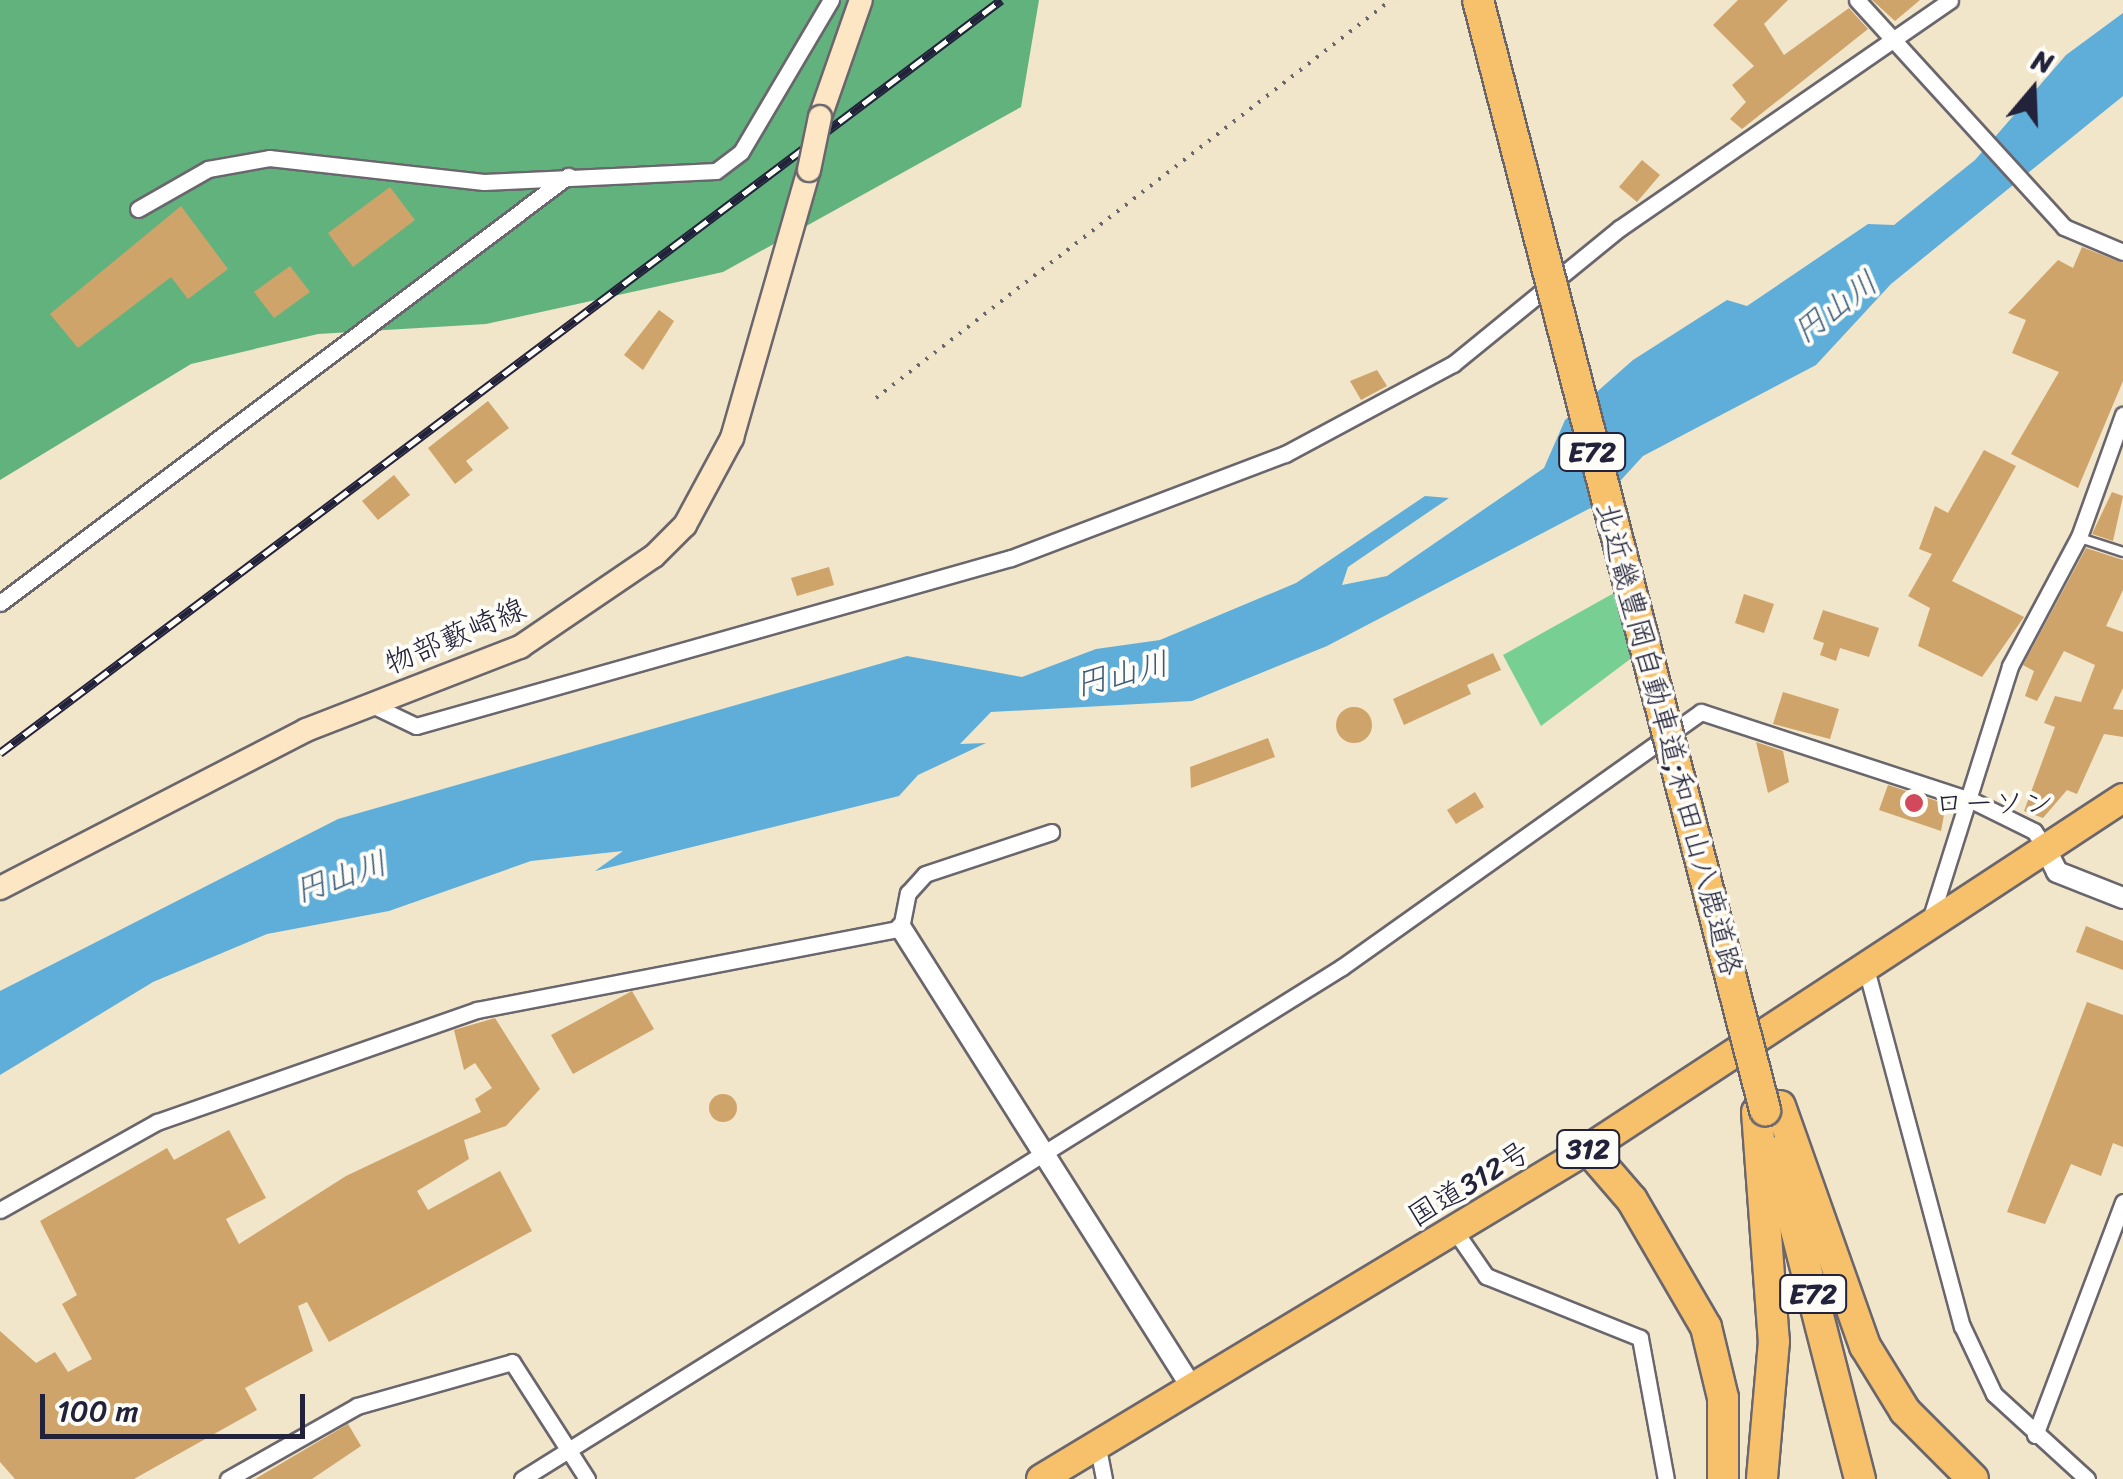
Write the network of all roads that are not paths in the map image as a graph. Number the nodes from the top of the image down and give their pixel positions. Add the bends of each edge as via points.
1 (831, 0) edge
2 (861, 0) edge
3 (1478, 0) edge
4 (1856, 0) edge
5 (1950, 0) edge
6 (1891, 39) junction
7 (568, 176) junction
8 (138, 209) dead end
9 (2123, 252) edge
10 (2123, 415) edge
11 (2079, 537) junction
12 (2123, 552) edge
13 (0, 603) edge
14 (370, 704) junction
15 (1677, 789) junction
16 (2123, 798) edge
17 (1971, 800) junction
18 (1052, 832) dead end
19 (2044, 846) junction
20 (0, 888) edge
21 (2123, 898) edge
22 (1930, 920) junction
23 (901, 928) junction
24 (1865, 963) junction
25 (1767, 1109) junction
26 (1588, 1149) junction
27 (1044, 1152) junction
28 (2123, 1202) edge
29 (0, 1210) edge
30 (1456, 1231) junction
31 (1189, 1383) junction
32 (2035, 1434) junction
33 (1097, 1443) junction
34 (568, 1450) junction
35 (228, 1479) edge
36 (522, 1479) edge
37 (587, 1479) edge
38 (1041, 1479) edge
39 (1104, 1479) edge
40 (1666, 1479) edge
41 (1705, 1479) edge
42 (1723, 1479) edge
43 (1762, 1479) edge
44 (1860, 1479) edge
45 (1973, 1479) edge
46 (2088, 1479) edge

1 - 7 street via 729,165
2 - 14 main road, 物部藪崎線, bridge via 820,117 732,438 685,525 608,594 520,646
3 - 15 highway, 北近畿豊岡自動車道;和田山八鹿道路 / E72, bridge
4 - 6 street
5 - 6 street
6 - 9 street via 2064,227
6 - 14 street via 1620,228 1453,364 1285,454 1010,558 416,726
7 - 8 street via 484,182 269,158 171,184
7 - 13 street
10 - 11 street
11 - 12 lane
11 - 17 street via 2010,666
14 - 20 main road, 物部藪崎線 via 174,793
15 - 25 highway, 北近畿豊岡自動車道;和田山八鹿道路 / E72, bridge via 1716,900
15 - 25 highway via 1683,849
16 - 19 highway, 国道312号 / 312
17 - 19 street via 2034,830
17 - 22 street
17 - 27 street via 1700,712 1522,847
18 - 23 street via 926,874 908,893
19 - 21 street via 2057,872
19 - 22 highway, 国道312号 / 312
22 - 24 highway, 国道312号 / 312
23 - 27 street
23 - 29 street via 478,1010 157,1122
24 - 26 highway, 国道312号 / 312
24 - 32 street via 1962,1326 1994,1394
25 - 43 highway via 1774,1341
25 - 44 highway, E72
25 - 45 highway via 1865,1346 1905,1411
26 - 30 highway, 国道312号 / 312
26 - 41 highway via 1691,1339 1706,1408
26 - 42 highway via 1632,1200 1706,1327 1723,1398
27 - 31 street
27 - 34 street
28 - 32 street
30 - 31 highway, 国道312号 / 312
30 - 40 street via 1486,1276 1640,1338
31 - 33 highway, 国道312号 / 312
32 - 46 street
33 - 38 highway, 国道312号 / 312
33 - 39 street
34 - 35 street via 512,1362 358,1406
34 - 36 street
34 - 37 street

